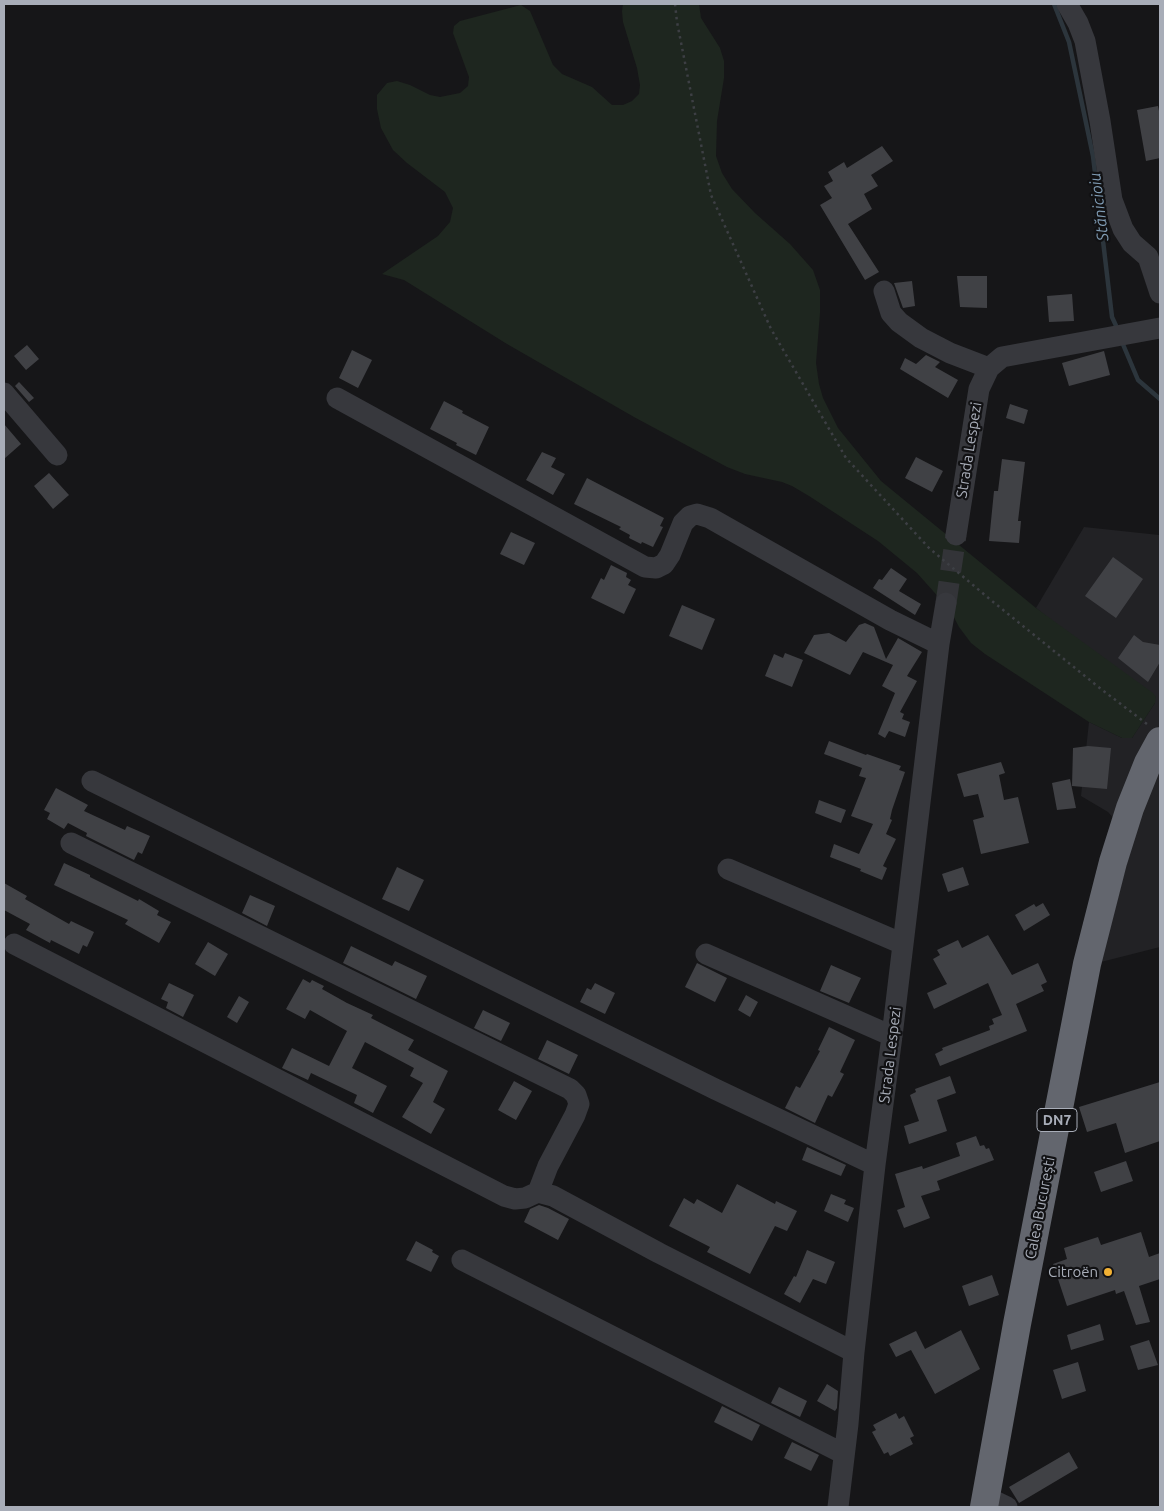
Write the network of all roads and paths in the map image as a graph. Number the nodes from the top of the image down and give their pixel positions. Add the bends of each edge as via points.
1 (675, 4) edge
2 (1067, 4) edge
3 (884, 291) dead end
4 (1160, 293) edge
5 (1160, 328) edge
6 (988, 368) junction
7 (4, 393) edge
8 (337, 398) dead end
9 (57, 455) dead end
10 (956, 535) tunnel mouth
11 (946, 603) tunnel mouth
12 (939, 644) junction
13 (1152, 731) edge
14 (92, 782) dead end
15 (71, 843) dead end
16 (728, 869) dead end
17 (14, 944) dead end
18 (903, 944) junction
19 (706, 954) dead end
20 (892, 1036) junction
21 (875, 1165) junction
22 (538, 1192) junction
23 (462, 1260) dead end
24 (854, 1352) junction
25 (844, 1454) junction
26 (992, 1504) edge
27 (838, 1507) edge

1 - 13 path via 711,195 771,329 846,458 929,548
2 - 4 street via 1085,41 1112,200 1123,229 1132,243 1148,257
3 - 6 street via 891,313 920,338
5 - 6 street via 1002,356
6 - 10 street, Strada Lespezi via 979,390
7 - 9 street
8 - 12 street via 645,567 656,568 664,564 683,523 697,514 710,518 890,620
11 - 12 street, Strada Lespezi
12 - 18 street, Strada Lespezi
13 - 26 highway, Calea București / DN7 via 1148,764 1113,862 1088,964 1017,1324
14 - 21 street
15 - 22 street via 570,1089 579,1104
16 - 18 street
17 - 22 street via 504,1196 515,1199
18 - 20 street, Strada Lespezi
19 - 20 street
20 - 21 street, Strada Lespezi
21 - 24 street, Strada Lespezi
22 - 24 street via 553,1196
23 - 25 street
24 - 25 street, Strada Lespezi
25 - 27 street, Strada Lespezi

